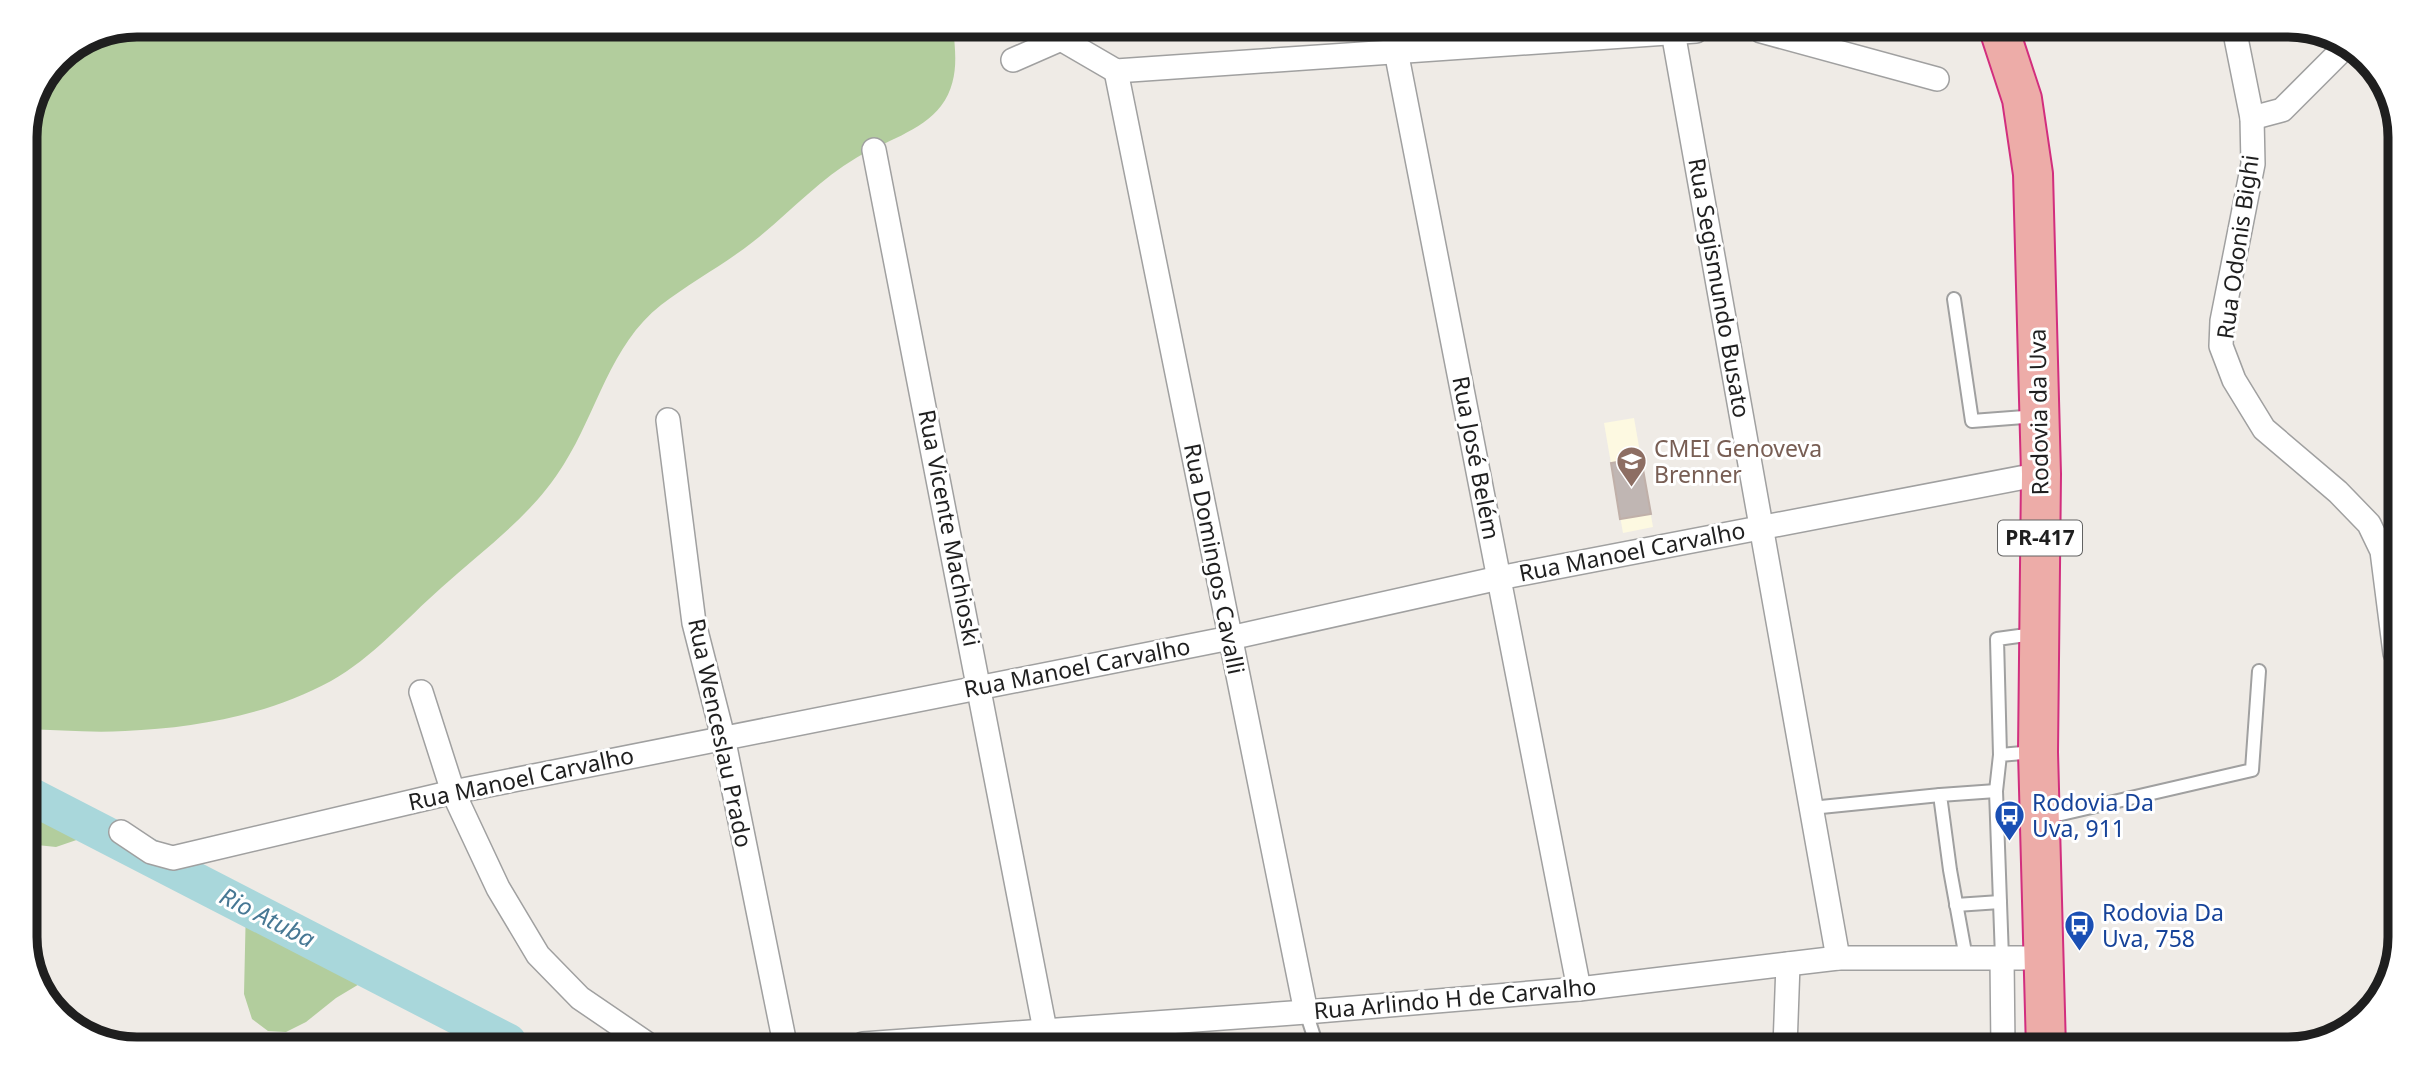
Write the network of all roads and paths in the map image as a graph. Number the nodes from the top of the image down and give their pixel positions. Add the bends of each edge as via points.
1 (1060, 37) edge
2 (1070, 37) edge
3 (1598, 37) edge
4 (1686, 37) edge
5 (1782, 37) edge
6 (2002, 37) edge
7 (2236, 37) edge
8 (1396, 51) junction
9 (2341, 52) edge
10 (1013, 60) dead end
11 (1116, 71) junction
12 (1937, 79) dead end
13 (2252, 118) junction
14 (874, 150) dead end
15 (1954, 299) dead end
16 (2039, 416) junction
17 (668, 420) dead end
18 (2041, 474) junction
19 (1762, 527) junction
20 (1499, 578) junction
21 (2388, 598) edge
22 (2039, 634) junction
23 (1230, 638) junction
24 (2259, 671) dead end
25 (980, 686) junction
26 (421, 692) dead end
27 (723, 737) junction
28 (2038, 752) junction
29 (2000, 755) junction
30 (1996, 791) junction
31 (453, 792) junction
32 (1940, 795) junction
33 (1811, 808) junction
34 (2040, 819) junction
35 (121, 832) dead end
36 (2000, 902) junction
37 (1956, 905) junction
38 (1838, 958) junction
39 (1966, 958) junction
40 (2002, 958) junction
41 (2046, 958) junction
42 (1788, 964) junction
43 (1579, 989) junction
44 (1306, 1012) junction
45 (637, 1037) edge
46 (784, 1037) edge
47 (1046, 1037) edge
48 (1314, 1037) edge
49 (1786, 1037) edge
50 (2003, 1037) edge
51 (2046, 1037) edge

1 - 10 street
2 - 11 street
3 - 8 street
4 - 19 street, Rua Segismundo Busato
5 - 12 street
6 - 16 highway, Rodovia da Uva / PR-417 via 2022,99 2033,174
7 - 13 street, Rua Odonis Bighi
8 - 11 street
8 - 20 street, Rua José Belém
9 - 13 street via 2281,110
11 - 23 street, Rua Domingos Cavalli
13 - 21 street, Rua Odonis Bighi via 2253,164 2221,346 2234,380 2264,429 2369,524 2382,551
14 - 25 street, Rua Vicente Machioski
15 - 16 lane via 1972,421
16 - 18 highway, Rodovia da Uva / PR-417
17 - 27 street, Rua Wenceslau Prado via 694,623
18 - 19 street, Rua Manoel Carvalho
18 - 22 highway, Rodovia da Uva / PR-417
19 - 20 street, Rua Manoel Carvalho
19 - 33 street, Rua Segismundo Busato
20 - 23 street, Rua Manoel Carvalho
20 - 43 street, Rua José Belém
22 - 28 highway, Rodovia da Uva / PR-417
22 - 29 lane via 1997,639
23 - 25 street, Rua Manoel Carvalho
23 - 44 street, Rua Domingos Cavalli
24 - 34 lane via 2252,770
25 - 27 street, Rua Manoel Carvalho
25 - 47 street, Rua Vicente Machioski
26 - 31 street
27 - 31 street, Rua Manoel Carvalho
27 - 46 street, Rua Wenceslau Prado
28 - 29 lane
28 - 34 highway, Rodovia da Uva / PR-417
29 - 30 lane
30 - 32 lane
30 - 36 lane
31 - 35 street, Rua Manoel Carvalho via 173,858 151,852
31 - 45 street via 498,888 538,956 580,998
32 - 33 lane
32 - 37 lane
33 - 38 street, Rua Segismundo Busato
34 - 41 highway, Rodovia da Uva / PR-417
36 - 37 lane
36 - 40 lane
37 - 39 lane
38 - 39 street, Rua Arlindo H de Carvalho
38 - 42 street, Rua Arlindo H de Carvalho
39 - 40 street, Rua Arlindo H de Carvalho
40 - 41 street, Rua Arlindo H de Carvalho
40 - 50 street
41 - 51 highway, Rodovia da Uva / PR-417
42 - 43 street, Rua Arlindo H de Carvalho
42 - 49 street
43 - 44 street, Rua Arlindo H de Carvalho
44 - 47 street, Rua Arlindo H de Carvalho
44 - 48 lane, Rua Domingos Cavalli

